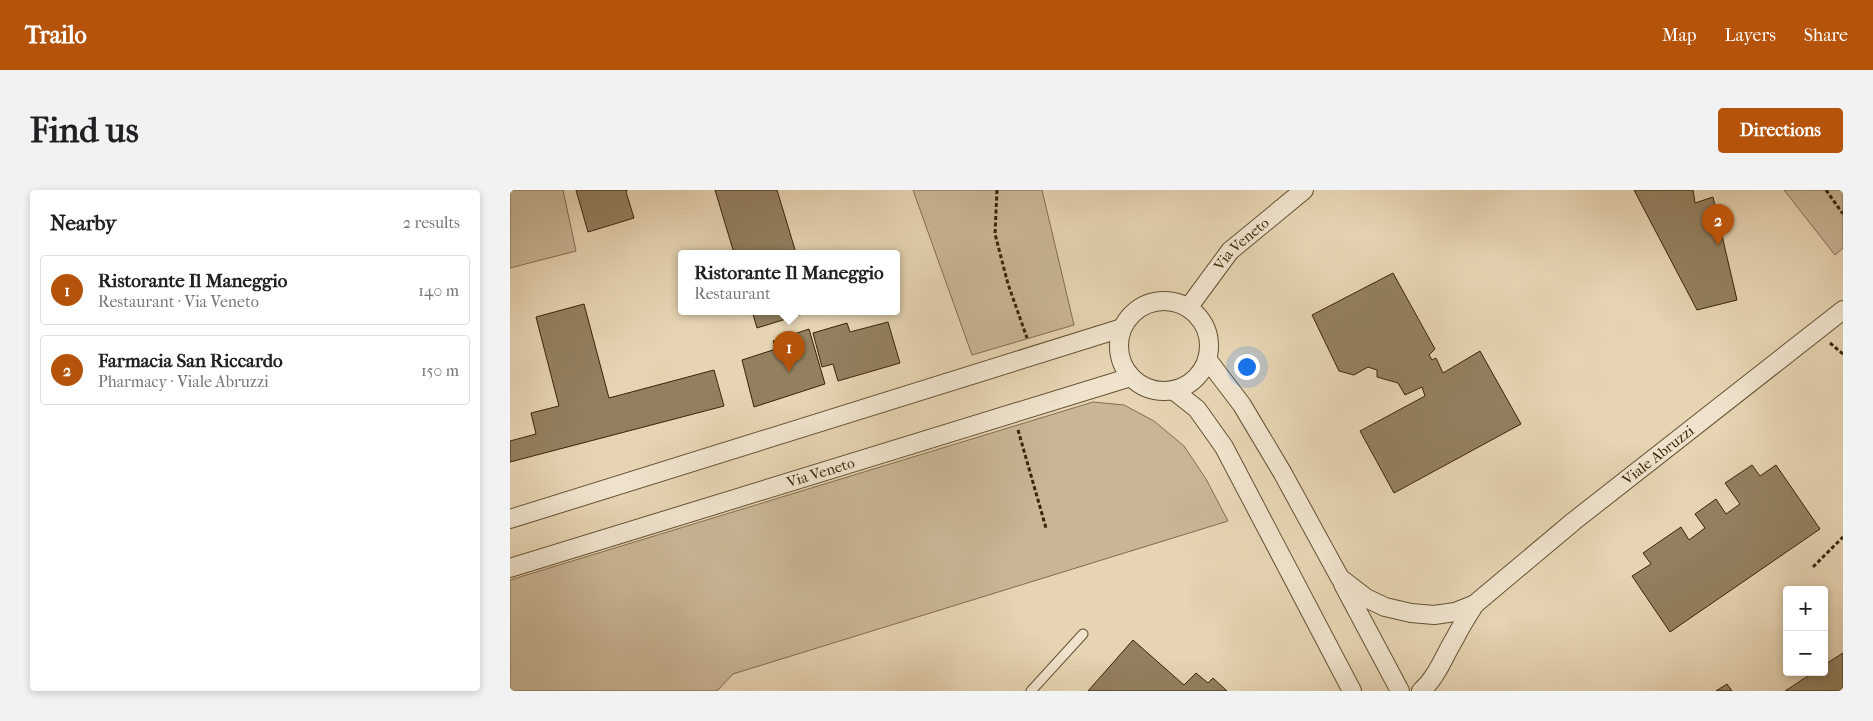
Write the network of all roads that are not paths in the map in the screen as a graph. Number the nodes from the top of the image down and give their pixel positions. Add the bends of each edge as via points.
1 (1304, 190) edge
2 (1188, 308) junction
3 (1843, 310) edge
4 (1122, 328) junction
5 (1207, 359) junction
6 (1131, 376) junction
7 (1173, 390) junction
8 (510, 519) edge
9 (510, 568) edge
10 (1340, 578) junction
11 (1475, 604) junction
12 (1083, 634) dead end
13 (1031, 691) edge
14 (1352, 691) edge
15 (1400, 691) edge
16 (1420, 691) edge

1 - 2 street, Via Veneto via 1230,251
2 - 4 street via 1167,301 1145,304
2 - 5 street via 1198,316 1206,330
3 - 11 street, Viale Abruzzi via 1574,521
4 - 6 street via 1120,357
4 - 8 street
5 - 7 street via 1198,375
5 - 10 street via 1247,413
6 - 7 street via 1139,384 1154,390
6 - 9 street, Via Veneto
7 - 14 street via 1197,409 1224,447
10 - 11 street via 1385,608 1434,615 1455,612
10 - 15 street
11 - 16 street via 1443,662
12 - 13 lane

